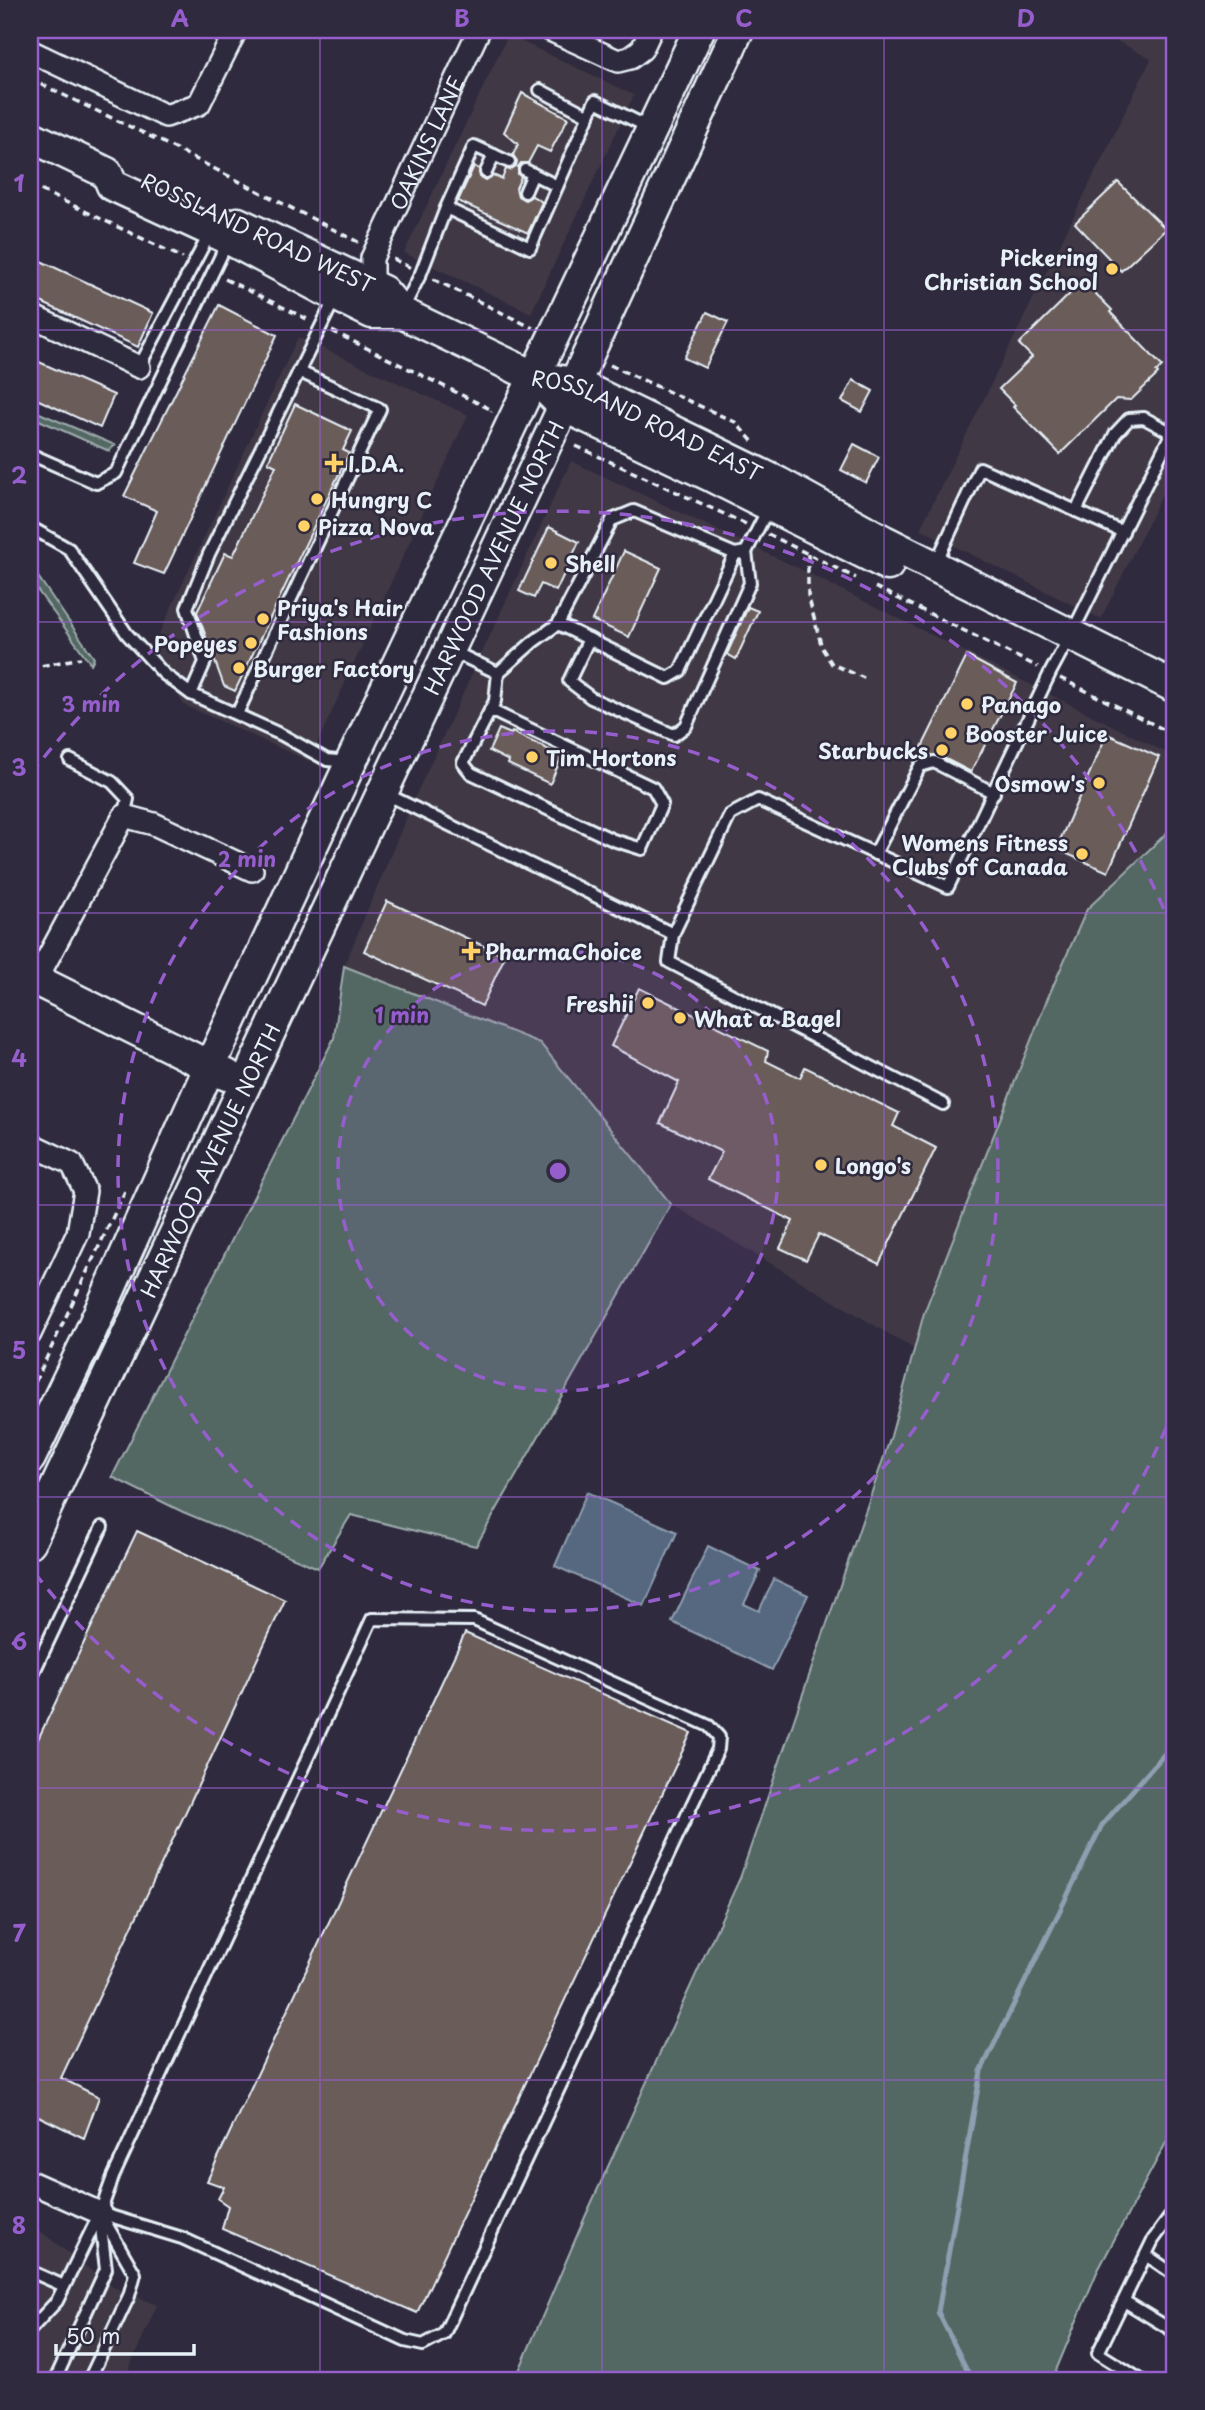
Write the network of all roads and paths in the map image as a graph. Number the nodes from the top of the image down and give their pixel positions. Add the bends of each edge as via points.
1 (236, 30) edge
2 (479, 30) edge
3 (550, 30) edge
4 (652, 30) edge
5 (699, 30) edge
6 (738, 30) edge
7 (30, 51) edge
8 (30, 79) edge
9 (540, 90) dead end
10 (589, 116) junction
11 (652, 129) junction
12 (30, 136) edge
13 (494, 155) junction
14 (509, 162) dead end
15 (486, 172) dead end
16 (107, 173) junction
17 (30, 185) edge
18 (557, 187) junction
19 (525, 192) dead end
20 (446, 208) junction
21 (220, 234) junction
22 (374, 254) junction
23 (194, 264) junction
24 (213, 273) junction
25 (421, 273) junction
26 (340, 284) junction
27 (376, 288) junction
28 (402, 313) junction
29 (30, 315) edge
30 (321, 325) junction
31 (554, 338) junction
32 (139, 367) joint
33 (298, 372) junction
34 (535, 377) junction
35 (569, 394) junction
36 (492, 410) dead end
37 (1174, 429) edge
38 (576, 446) dead end
39 (30, 454) edge
40 (1076, 511) junction
41 (764, 518) junction
42 (30, 527) edge
43 (1123, 531) junction
44 (740, 553) junction
45 (808, 554) junction
46 (935, 566) junction
47 (558, 624) junction
48 (589, 639) junction
49 (449, 649) junction
50 (1060, 653) junction
51 (81, 658) dead end
52 (30, 668) edge
53 (498, 673) junction
54 (864, 678) dead end
55 (1175, 687) edge
56 (191, 694) junction
57 (1175, 706) edge
58 (490, 710) junction
59 (237, 714) junction
60 (1175, 735) edge
61 (70, 760) dead end
62 (334, 775) junction
63 (384, 785) junction
64 (994, 793) junction
65 (124, 816) junction
66 (876, 854) junction
67 (252, 870) dead end
68 (673, 934) junction
69 (33, 978) edge
70 (209, 1066) junction
71 (245, 1084) junction
72 (943, 1104) dead end
73 (30, 1144) edge
74 (30, 1334) edge
75 (30, 1458) edge
76 (102, 1527) dead end
77 (30, 1542) edge
78 (30, 1681) edge
79 (30, 2182) edge
80 (100, 2213) junction
81 (1174, 2216) edge
82 (1146, 2255) junction
83 (30, 2271) edge
84 (1175, 2275) edge
85 (64, 2286) junction
86 (1124, 2301) junction
87 (30, 2330) edge
88 (1175, 2332) edge
89 (1137, 2379) edge
90 (55, 2380) edge
91 (89, 2380) edge

1 - 7 street via 199,104 166,116
2 - 22 street, OAKINS LANE
3 - 4 street via 618,61 642,49
5 - 11 main road, HARWOOD AVENUE NORTH
6 - 35 main road, HARWOOD AVENUE NORTH
8 - 22 path via 162,142
9 - 10 lane
10 - 11 lane via 596,101
10 - 18 lane
11 - 31 main road, HARWOOD AVENUE NORTH
12 - 16 main road, ROSSLAND ROAD WEST
13 - 14 lane
13 - 15 lane
13 - 20 lane via 474,146
16 - 21 main road, ROSSLAND ROAD WEST via 112,185
16 - 26 main road, ROSSLAND ROAD WEST via 119,166
17 - 23 path
18 - 19 lane via 529,172
18 - 20 lane via 530,248 506,230
20 - 25 lane
21 - 23 lane
21 - 24 lane
21 - 26 main road, ROSSLAND ROAD WEST
22 - 25 path
22 - 26 street
22 - 27 street
23 - 32 lane
24 - 30 path
24 - 39 lane via 116,473 96,483
25 - 28 lane
25 - 31 path
26 - 27 main road, ROSSLAND ROAD WEST
26 - 28 main road, ROSSLAND ROAD WEST via 372,313
26 - 30 lane
27 - 28 main road, ROSSLAND ROAD WEST
28 - 34 main road, ROSSLAND ROAD WEST
29 - 32 street
30 - 33 lane
30 - 36 path
31 - 34 main road, HARWOOD AVENUE NORTH
33 - 56 lane via 187,608 205,662
33 - 59 lane via 380,409
34 - 35 main road, ROSSLAND ROAD EAST
34 - 62 main road, HARWOOD AVENUE NORTH
35 - 41 main road, ROSSLAND ROAD EAST via 713,477
35 - 46 main road, ROSSLAND ROAD EAST via 779,483
35 - 49 main road, HARWOOD AVENUE NORTH
37 - 40 lane via 1144,418 1129,419 1115,434
37 - 43 lane
38 - 41 path
40 - 43 lane
40 - 46 lane via 980,468
41 - 44 lane
41 - 45 path
41 - 50 main road, ROSSLAND ROAD EAST
42 - 56 lane via 69,549 127,634 164,674
43 - 50 lane
44 - 47 lane via 634,512 612,520
44 - 48 lane via 680,671 668,678
44 - 48 lane via 750,583 686,726 674,735 591,698 569,681
45 - 50 path
45 - 54 path via 808,595 822,648 832,664
46 - 50 main road, ROSSLAND ROAD EAST
47 - 48 lane
47 - 53 lane
49 - 53 lane
49 - 63 main road, HARWOOD AVENUE NORTH
50 - 55 main road, ROSSLAND ROAD EAST
50 - 57 main road, ROSSLAND ROAD EAST
50 - 60 path
50 - 64 lane
51 - 52 path
53 - 58 lane
56 - 59 lane
58 - 58 lane via 463,764 471,773 613,840 642,849 662,804 653,788
59 - 62 lane via 282,735
61 - 65 lane via 112,782 128,799
62 - 63 main road
62 - 70 main road, HARWOOD AVENUE NORTH
63 - 68 lane
63 - 71 main road, HARWOOD AVENUE NORTH
64 - 66 lane via 934,762 923,763
64 - 66 lane via 948,887
65 - 67 street via 153,824
65 - 69 street
66 - 68 lane via 758,800 730,815
68 - 72 lane via 669,961
69 - 70 main road
70 - 71 main road
70 - 75 main road, HARWOOD AVENUE NORTH
71 - 77 main road, HARWOOD AVENUE NORTH
73 - 74 street via 72,1164 85,1191 78,1233
76 - 78 lane
79 - 80 street
80 - 80 lane via 182,2238 405,2341 424,2345 444,2334 718,1749 719,1737 709,1726 474,1620 372,1619
80 - 85 lane
80 - 90 lane via 106,2269
80 - 91 lane via 135,2274
81 - 82 lane
82 - 84 lane
82 - 86 lane
83 - 85 lane
85 - 87 lane via 57,2301
86 - 88 lane
86 - 89 lane via 1098,2353

